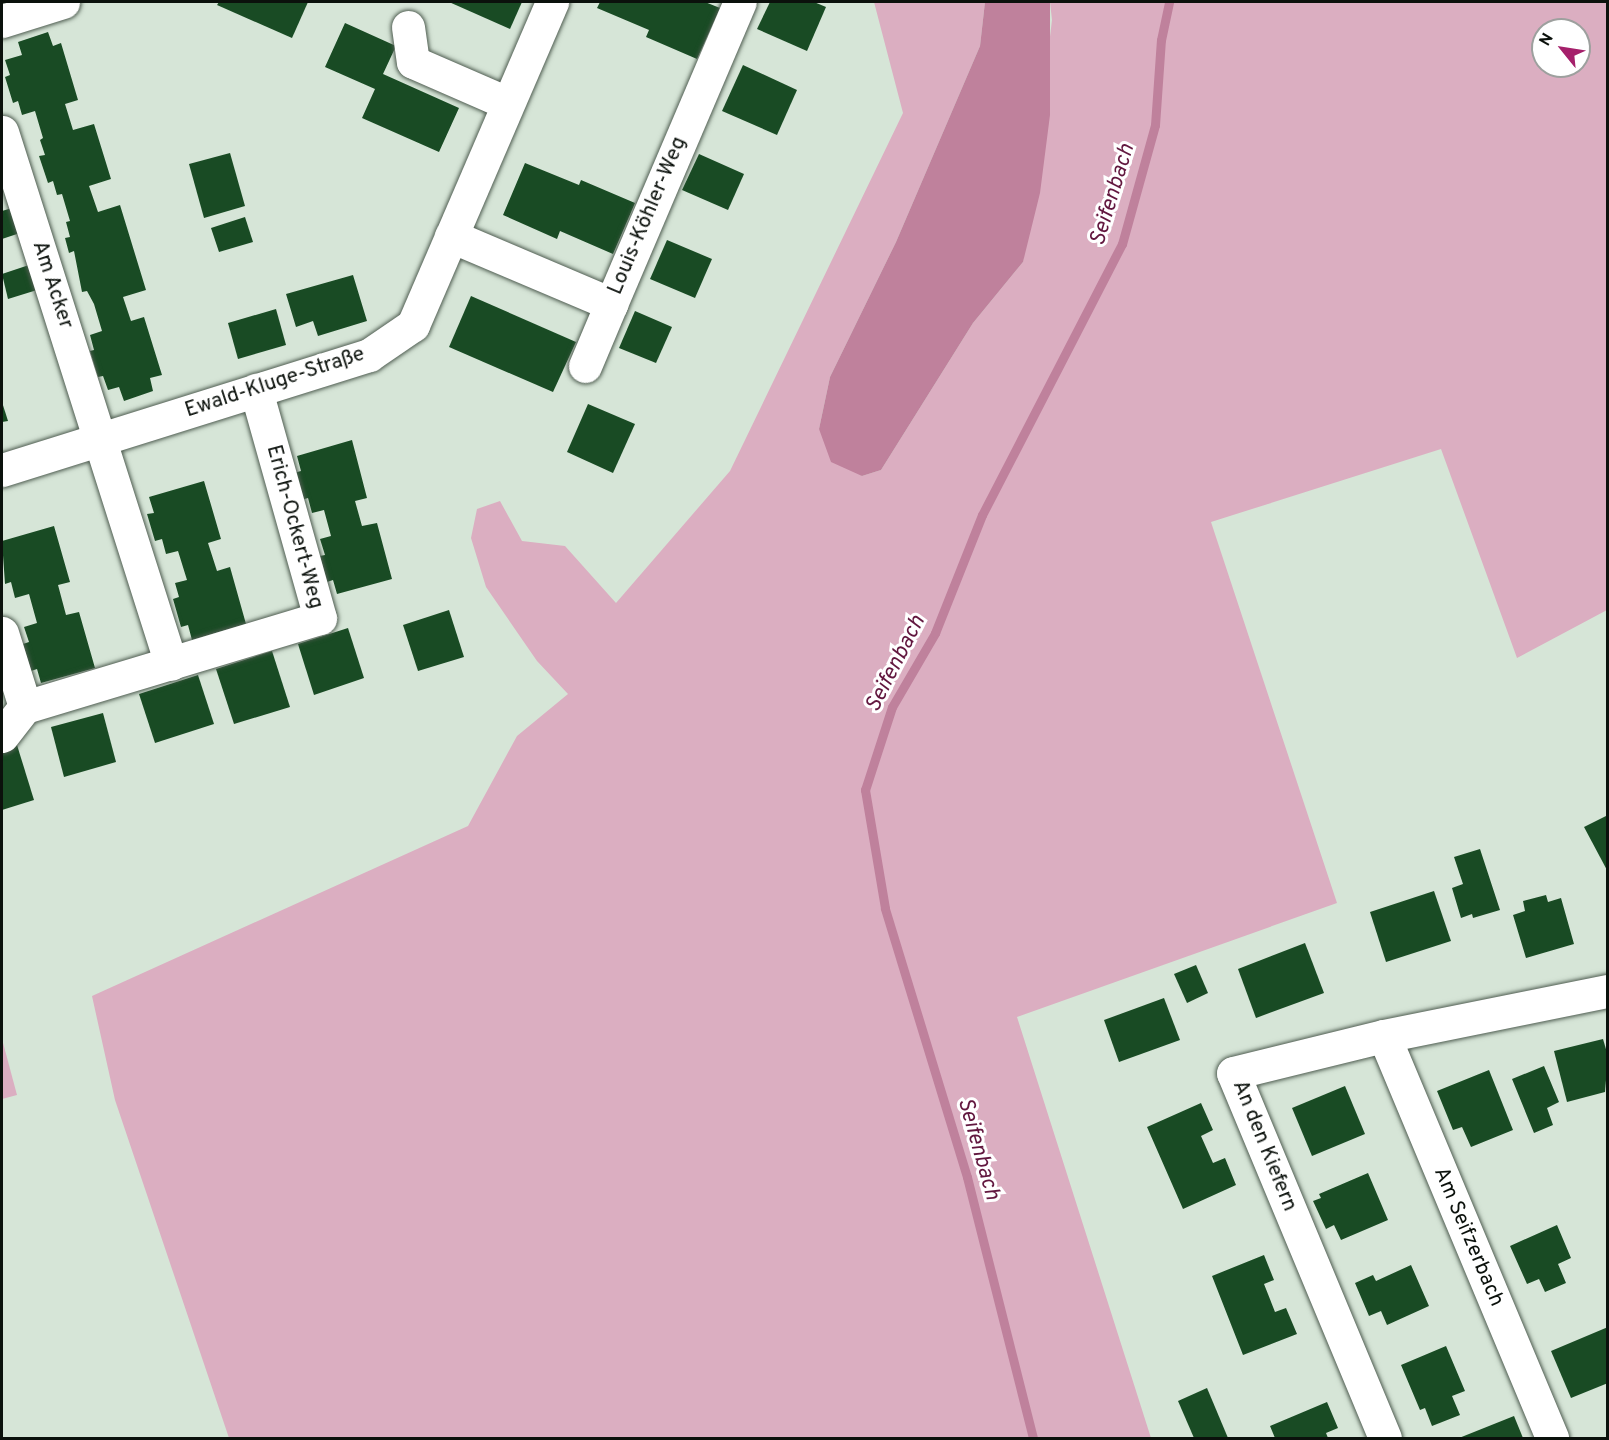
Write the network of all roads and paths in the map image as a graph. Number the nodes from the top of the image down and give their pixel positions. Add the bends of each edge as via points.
1 (63, 2) edge
2 (552, 2) edge
3 (740, 2) edge
4 (2, 21) edge
5 (408, 27) dead end
6 (507, 103) junction
7 (2, 132) edge
8 (451, 236) junction
9 (611, 304) junction
10 (585, 366) dead end
11 (256, 390) junction
12 (102, 438) junction
13 (2, 470) edge
14 (2, 633) edge
15 (171, 664) junction
16 (25, 707) junction
17 (2, 736) edge
18 (1608, 991) edge
19 (1384, 1036) junction
20 (1385, 1438) edge
21 (1552, 1438) edge

1 - 4 street
2 - 6 street, Ewald-Kluge-Straße
3 - 9 street, Louis-Köhler-Weg
5 - 6 street via 413,62
6 - 8 street, Ewald-Kluge-Straße
7 - 12 street, Am Acker
8 - 9 street, Louis-Köhler-Weg
8 - 11 street, Ewald-Kluge-Straße via 413,325 369,355
9 - 10 street
11 - 12 street, Ewald-Kluge-Straße
11 - 15 street, Erich-Ockert-Weg via 320,618
12 - 13 street, Ewald-Kluge-Straße
12 - 15 street
14 - 16 street
15 - 16 street, Erich-Ockert-Weg
16 - 17 street
18 - 19 street, An den Kiefern
19 - 20 street, An den Kiefern via 1233,1073
19 - 21 street, Am Seifzerbach

